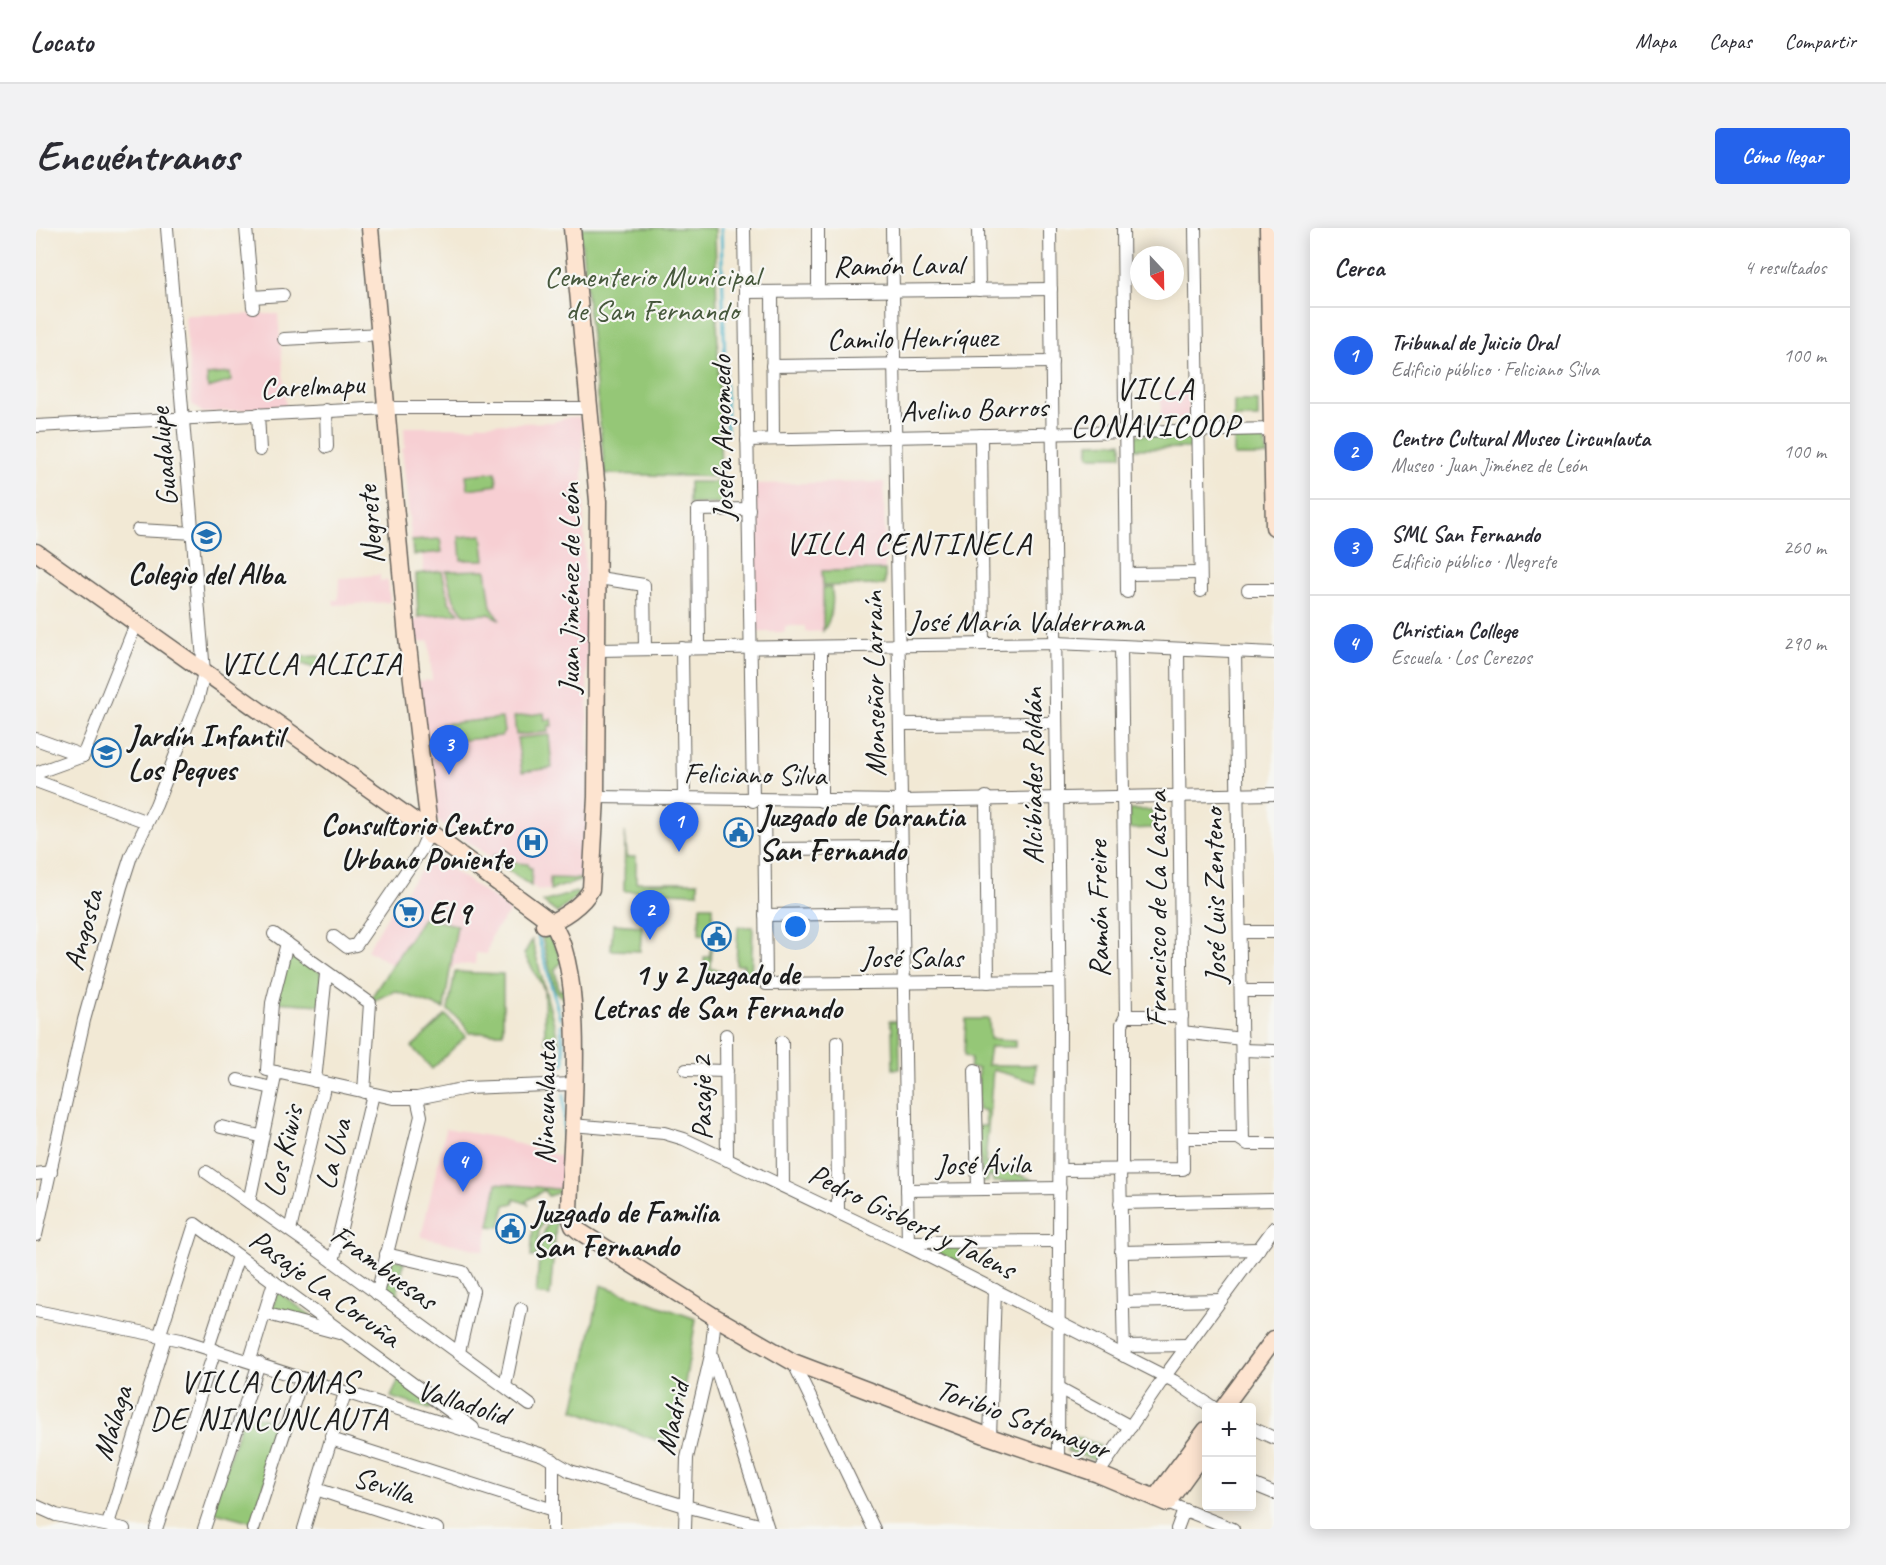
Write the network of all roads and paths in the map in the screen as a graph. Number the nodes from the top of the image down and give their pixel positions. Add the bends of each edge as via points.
1 (167, 228) edge
2 (246, 228) edge
3 (370, 228) edge
4 (572, 228) edge
5 (744, 228) edge
6 (818, 228) edge
7 (892, 228) edge
8 (978, 228) edge
9 (1050, 228) edge
10 (1123, 228) edge
11 (1195, 228) edge
12 (1268, 228) edge
13 (1271, 261) edge
14 (1051, 289) junction
15 (979, 290) junction
16 (818, 291) junction
17 (893, 291) junction
18 (745, 292) junction
19 (772, 292) junction
20 (283, 295) dead end
21 (1272, 315) edge
22 (381, 334) junction
23 (284, 339) dead end
24 (1052, 362) junction
25 (895, 364) junction
26 (772, 366) junction
27 (1272, 371) edge
28 (388, 408) junction
29 (590, 408) junction
30 (326, 410) junction
31 (258, 414) junction
32 (185, 418) junction
33 (36, 426) edge
34 (1273, 429) edge
35 (1125, 430) junction
36 (1198, 430) junction
37 (1053, 433) junction
38 (981, 435) junction
39 (896, 437) junction
40 (773, 439) junction
41 (747, 440) junction
42 (327, 447) dead end
43 (260, 450) dead end
44 (1273, 486) edge
45 (748, 508) junction
46 (1274, 527) edge
47 (138, 530) dead end
48 (195, 533) junction
49 (36, 552) edge
50 (36, 563) edge
51 (1200, 573) junction
52 (1127, 574) junction
53 (598, 578) junction
54 (1248, 590) dead end
55 (1274, 590) edge
56 (1201, 591) dead end
57 (1128, 592) dead end
58 (134, 628) junction
59 (1057, 643) junction
60 (983, 644) junction
61 (899, 646) junction
62 (1121, 646) junction
63 (821, 647) junction
64 (682, 648) junction
65 (699, 648) junction
66 (751, 648) junction
67 (645, 649) junction
68 (1178, 649) junction
69 (598, 650) junction
70 (1235, 651) junction
71 (1273, 653) edge
72 (203, 677) junction
73 (1056, 723) junction
74 (900, 724) junction
75 (36, 740) edge
76 (83, 756) junction
77 (36, 773) edge
78 (36, 781) edge
79 (1237, 794) junction
80 (1274, 794) edge
81 (1180, 795) junction
82 (1057, 796) junction
83 (596, 797) junction
84 (986, 797) junction
85 (1121, 797) junction
86 (684, 799) junction
87 (759, 801) junction
88 (821, 801) junction
89 (901, 801) junction
90 (147, 822) junction
91 (427, 832) junction
92 (901, 848) junction
93 (765, 849) junction
94 (584, 900) junction
95 (902, 913) junction
96 (765, 915) junction
97 (551, 927) junction
98 (1241, 932) junction
99 (1274, 932) edge
100 (274, 934) dead end
101 (334, 937) dead end
102 (287, 943) junction
103 (568, 962) junction
104 (326, 974) junction
105 (1059, 981) junction
106 (988, 982) junction
107 (903, 983) junction
108 (766, 984) joint
109 (1242, 991) junction
110 (1274, 991) edge
111 (1126, 1016) junction
112 (1182, 1016) junction
113 (1182, 1032) junction
114 (726, 1035) dead end
115 (782, 1042) dead end
116 (837, 1042) dead end
117 (1242, 1044) junction
118 (1274, 1051) edge
119 (975, 1070) dead end
120 (271, 1071) junction
121 (686, 1071) dead end
122 (727, 1071) junction
123 (238, 1080) dead end
124 (320, 1082) junction
125 (573, 1084) junction
126 (272, 1088) junction
127 (368, 1093) junction
128 (417, 1098) junction
129 (572, 1125) junction
130 (221, 1127) dead end
131 (260, 1136) junction
132 (1183, 1138) junction
133 (1243, 1141) junction
134 (1274, 1144) edge
135 (727, 1160) junction
136 (1060, 1170) junction
137 (1121, 1170) junction
138 (51, 1172) junction
139 (206, 1172) dead end
140 (36, 1174) edge
141 (783, 1186) junction
142 (1060, 1188) junction
143 (978, 1189) junction
144 (907, 1190) junction
145 (1274, 1200) edge
146 (249, 1202) junction
147 (1120, 1203) junction
148 (838, 1213) junction
149 (195, 1224) joint
150 (1274, 1228) edge
151 (290, 1230) junction
152 (36, 1235) edge
153 (1059, 1241) junction
154 (908, 1244) junction
155 (1259, 1249) junction
156 (1121, 1252) junction
157 (386, 1254) junction
158 (238, 1256) junction
159 (333, 1261) junction
160 (274, 1282) junction
161 (995, 1290) junction
162 (377, 1294) junction
163 (1221, 1300) junction
164 (1123, 1302) junction
165 (521, 1309) dead end
166 (36, 1311) edge
167 (264, 1313) junction
168 (715, 1317) junction
169 (1060, 1323) junction
170 (345, 1335) junction
171 (162, 1338) junction
172 (1274, 1339) edge
173 (1188, 1345) junction
174 (211, 1349) junction
175 (1124, 1351) junction
176 (459, 1352) junction
177 (711, 1354) junction
178 (1274, 1358) edge
179 (254, 1362) junction
180 (793, 1362) junction
181 (1165, 1376) junction
182 (302, 1378) junction
183 (504, 1386) junction
184 (1059, 1388) junction
185 (345, 1393) junction
186 (1208, 1403) edge
187 (1226, 1403) edge
188 (1240, 1403) edge
189 (530, 1405) dead end
190 (1131, 1427) junction
191 (1256, 1430) edge
192 (483, 1434) junction
193 (1202, 1436) edge
194 (990, 1437) junction
195 (1274, 1438) edge
196 (331, 1439) junction
197 (553, 1460) junction
198 (1202, 1460) edge
199 (1058, 1462) junction
200 (1098, 1474) junction
201 (1256, 1486) edge
202 (316, 1489) junction
203 (1274, 1493) edge
204 (1161, 1501) junction
205 (36, 1506) edge
206 (685, 1506) junction
207 (553, 1510) junction
208 (1184, 1510) junction
209 (108, 1524) junction
210 (767, 1528) edge
211 (876, 1528) edge
212 (121, 1529) edge
213 (156, 1529) edge
214 (204, 1529) edge
215 (253, 1529) edge
216 (304, 1529) edge
217 (437, 1529) edge
218 (553, 1529) edge
219 (685, 1529) edge
220 (1177, 1529) edge
221 (1233, 1529) edge

1 - 32 street, Guadalupe
2 - 20 street via 252,302
3 - 22 main road, Negrete
4 - 29 main road, Juan Jiménez de León
5 - 18 street, Josefa Argomedo
6 - 16 street
7 - 17 street, Monseñor Larraín
8 - 15 street
9 - 14 street, Alcibíades Roldán
10 - 35 street
11 - 36 street
12 - 13 main road
13 - 21 main road
14 - 15 street, Ramón Laval
14 - 24 street, Alcibíades Roldán
15 - 17 street, Ramón Laval
16 - 17 street, Ramón Laval
16 - 19 street, Ramón Laval
17 - 25 street, Monseñor Larraín
18 - 19 street, Ramón Laval
18 - 41 street, Josefa Argomedo
19 - 26 street
21 - 27 main road
22 - 23 street
22 - 28 main road, Negrete
24 - 25 street, Camilo Henríquez
24 - 37 street, Alcibíades Roldán
25 - 26 street, Camilo Henríquez
25 - 39 street, Monseñor Larraín
26 - 40 street
27 - 34 main road
28 - 29 street, Carelmapu
28 - 30 street, Carelmapu
28 - 91 main road, Negrete
29 - 53 main road, Juan Jiménez de León via 598,501
30 - 31 street, Carelmapu
30 - 42 street
31 - 32 street, Carelmapu
31 - 43 street
32 - 33 street, Carelmapu
32 - 48 street, Guadalupe
34 - 36 street, Avelino Barros
34 - 44 main road
35 - 36 street, Avelino Barros
35 - 37 street, Avelino Barros
35 - 52 street
36 - 51 street
37 - 38 street, Avelino Barros
37 - 59 street, Alcibíades Roldán
38 - 39 street, Avelino Barros
38 - 60 street
39 - 40 street, Avelino Barros
39 - 61 street, Monseñor Larraín
40 - 41 street, Avelino Barros
41 - 45 street, Josefa Argomedo
44 - 46 main road
45 - 65 street via 698,510
45 - 66 street, Josefa Argomedo
47 - 48 street
48 - 72 street, Guadalupe
49 - 58 main road
50 - 58 main road
51 - 52 street
51 - 56 street
52 - 57 street
53 - 67 street via 644,585
53 - 69 main road, Juan Jiménez de León
54 - 55 street
58 - 72 main road
58 - 76 street
59 - 60 street, José María Valderrama
59 - 62 street, José María Valderrama
59 - 73 street, Alcibíades Roldán
60 - 61 street, José María Valderrama
61 - 63 street, José María Valderrama
61 - 74 street, Monseñor Larraín
62 - 68 street, José María Valderrama
62 - 85 street, Ramón Freire
63 - 66 street, José María Valderrama
63 - 88 street
64 - 65 street, José María Valderrama
64 - 67 street, José María Valderrama
64 - 86 street
65 - 66 street, José María Valderrama
66 - 87 street, Josefa Argomedo
67 - 69 street, José María Valderrama
68 - 70 street, José María Valderrama
68 - 81 street, Francisco de La Lastra
69 - 83 main road, Juan Jiménez de León
70 - 71 street, José María Valderrama
70 - 79 street, José Luis Zenteno
72 - 90 street, Angosta
72 - 91 main road
73 - 74 street
73 - 82 street, Alcibíades Roldán
74 - 89 street, Monseñor Larraín
75 - 76 street
76 - 77 street
78 - 90 street
79 - 80 street, Feliciano Silva
79 - 81 street, Feliciano Silva
79 - 98 street, José Luis Zenteno
81 - 85 street, Feliciano Silva
81 - 112 street, Francisco de La Lastra
82 - 84 street, Feliciano Silva
82 - 85 street, Feliciano Silva
82 - 105 street, Alcibíades Roldán
83 - 86 street, Feliciano Silva
83 - 94 main road, Juan Jiménez de León via 593,878
84 - 89 street, Feliciano Silva
84 - 106 street
85 - 111 street, Ramón Freire
86 - 87 street, Feliciano Silva
87 - 88 street, Feliciano Silva
87 - 93 street, Josefa Argomedo
88 - 89 street, Feliciano Silva
89 - 92 street, Monseñor Larraín
90 - 138 street, Angosta via 131,856 104,947
91 - 97 main road
91 - 101 street via 413,863 356,945 347,947
92 - 93 street
92 - 95 street, Monseñor Larraín
93 - 96 street, Josefa Argomedo
94 - 97 main road
94 - 103 main road, Juan Jiménez de León via 568,928
95 - 96 street
95 - 107 street, Monseñor Larraín
96 - 108 street, Josefa Argomedo
97 - 103 main road, Nincunlauta
98 - 99 street
98 - 109 street, José Luis Zenteno
100 - 102 street
102 - 104 street
102 - 120 street via 272,1003
103 - 125 main road, Nincunlauta via 573,1006
104 - 124 street, Los Kiwis
104 - 127 street, La Uva via 370,1003
105 - 106 street, José Salas
105 - 136 street, Alcibíades Roldán
106 - 107 street, José Salas
107 - 108 street, José Salas
107 - 144 street, Monseñor Larraín
109 - 110 street
109 - 117 street, José Luis Zenteno
111 - 112 street
111 - 137 street, Ramón Freire via 1122,1024
112 - 113 street, Francisco de La Lastra
113 - 117 street
113 - 132 street, Francisco de La Lastra
114 - 122 street, Pasaje 2
115 - 141 street
116 - 148 street
117 - 118 street
117 - 133 street, José Luis Zenteno
119 - 143 street
120 - 124 street
120 - 126 street
121 - 122 street
122 - 135 street, Pasaje 2
123 - 126 street
124 - 127 street
124 - 151 street, Los Kiwis
125 - 128 street via 467,1088
125 - 129 main road, Nincunlauta
126 - 131 street
127 - 128 street
127 - 159 street, La Uva
128 - 157 street via 421,1116
129 - 135 street, Pedro Gisbert y Talens via 674,1135
129 - 168 main road, Nincunlauta via 569,1213 573,1226
130 - 131 street
131 - 146 street
132 - 133 street
132 - 137 street, Francisco de La Lastra via 1183,1169
133 - 134 street
135 - 141 street, Pedro Gisbert y Talens
136 - 137 street
136 - 142 street, Alcibíades Roldán
137 - 147 street, Ramón Freire
138 - 140 street
138 - 152 street, Angosta
139 - 146 street, Frambuesas
141 - 148 street, Pedro Gisbert y Talens
142 - 143 street, José Ávila
142 - 153 street, Alcibíades Roldán
143 - 144 street, José Ávila
144 - 154 street, Monseñor Larraín
145 - 147 street
146 - 151 street, Frambuesas
147 - 156 street, Ramón Freire
148 - 154 street, Pedro Gisbert y Talens
149 - 158 street, Pasaje La Coruña
149 - 171 street, Málaga
150 - 155 street
151 - 159 street, Frambuesas
153 - 154 street
153 - 169 street, Alcibíades Roldán
154 - 161 street, Pedro Gisbert y Talens
155 - 156 street
155 - 163 street
156 - 164 street, Ramón Freire
157 - 162 street
157 - 176 street via 463,1272 473,1291
158 - 160 street, Pasaje La Coruña
158 - 174 street
159 - 162 street, Frambuesas
160 - 167 street
160 - 170 street, Pasaje La Coruña
161 - 169 street, Pedro Gisbert y Talens
161 - 194 street
162 - 176 street, Frambuesas
163 - 164 street
163 - 173 street
164 - 175 street, Ramón Freire
165 - 183 street
166 - 171 street, Valladolid
167 - 170 street
167 - 179 street
168 - 177 street, Madrid
168 - 180 main road, Nincunlauta
169 - 175 street, Pedro Gisbert y Talens
169 - 184 street, Alcibíades Roldán
170 - 192 street, Pasaje La Coruña
171 - 174 street, Valladolid
171 - 209 street, Málaga
172 - 187 main road
173 - 175 street
173 - 181 street
174 - 179 street, Valladolid
174 - 213 street
175 - 181 street, Pedro Gisbert y Talens
176 - 183 street, Frambuesas
177 - 206 street, Madrid via 687,1458
177 - 210 street
178 - 188 main road
179 - 182 street, Valladolid
179 - 214 street
180 - 194 main road, Toribio Sotomayor
180 - 211 street
181 - 186 street, Pedro Gisbert y Talens
181 - 190 street
182 - 185 street, Valladolid
182 - 215 street
183 - 189 street, Frambuesas
184 - 190 street
184 - 199 street, Alcibíades Roldán
185 - 192 street, Valladolid
185 - 196 street
190 - 200 street
191 - 195 street
192 - 197 street, Valladolid
193 - 204 main road
194 - 199 main road, Toribio Sotomayor
196 - 202 street
196 - 207 street
197 - 206 street, Valladolid via 570,1471
197 - 207 street
198 - 204 main road
199 - 200 main road, Toribio Sotomayor
200 - 204 main road, Toribio Sotomayor
201 - 203 street
202 - 216 street
202 - 217 street, Sevilla
204 - 208 street, Toribio Sotomayor
205 - 209 street via 56,1515
206 - 210 street, Valladolid
206 - 219 street, Madrid
207 - 218 street
208 - 220 street
208 - 221 street, Toribio Sotomayor
209 - 212 street

